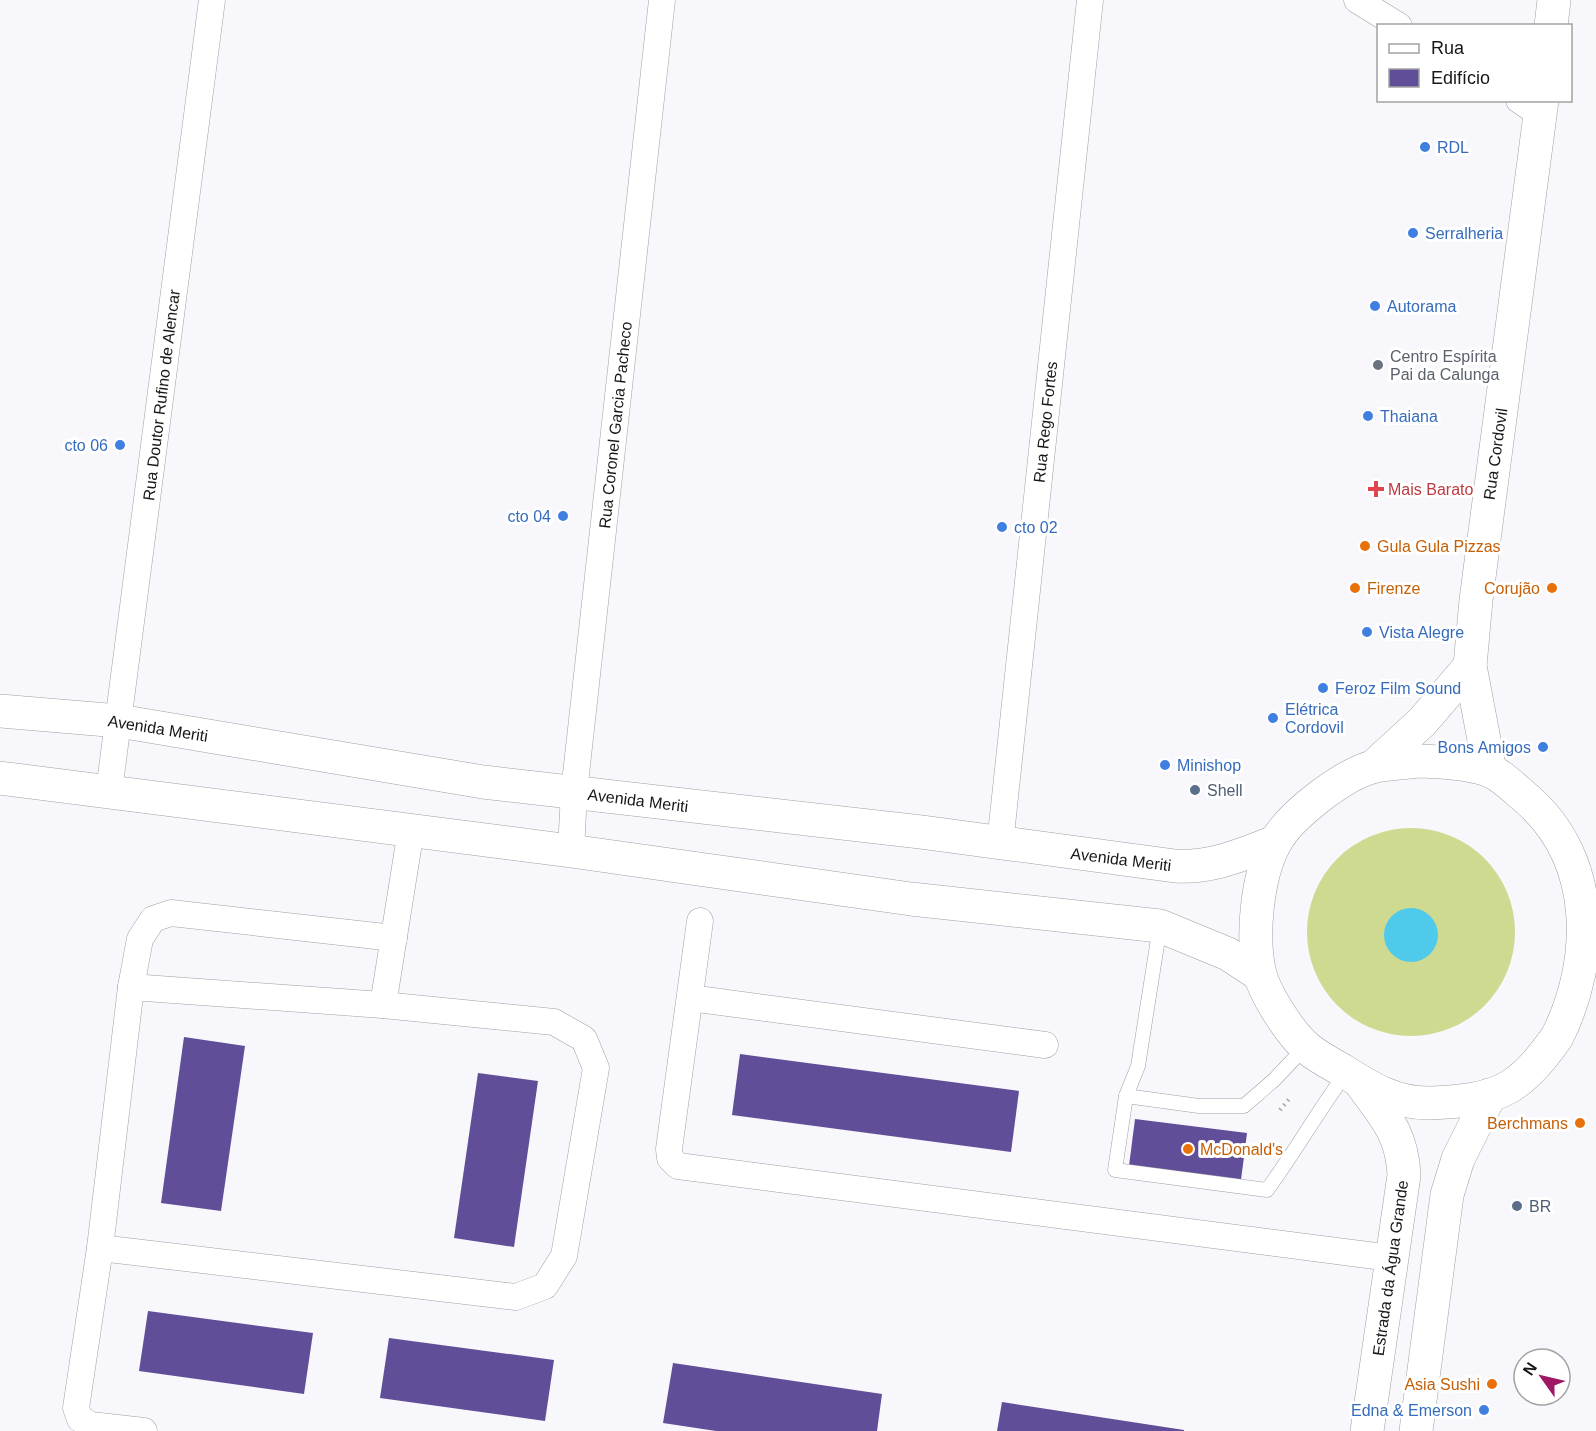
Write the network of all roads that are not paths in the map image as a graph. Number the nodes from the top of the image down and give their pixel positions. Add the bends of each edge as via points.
1 (212, 0) edge
2 (662, 0) edge
3 (1090, 0) edge
4 (1357, 0) edge
5 (1554, 0) edge
6 (1396, 24) edge
7 (1551, 24) edge
8 (1534, 105) edge
9 (1470, 666) junction
10 (0, 711) edge
11 (119, 721) junction
12 (1374, 766) junction
13 (1490, 771) junction
14 (0, 778) edge
15 (109, 791) junction
16 (574, 792) junction
17 (411, 830) junction
18 (1275, 842) junction
19 (1000, 844) junction
20 (571, 851) junction
21 (1588, 872) edge
22 (700, 921) dead end
23 (1160, 926) junction
24 (394, 938) junction
25 (1260, 975) junction
26 (131, 987) junction
27 (690, 998) junction
28 (383, 1005) junction
29 (1582, 1016) edge
30 (1045, 1045) dead end
31 (1306, 1046) junction
32 (1353, 1078) junction
33 (1490, 1095) junction
34 (1126, 1096) junction
35 (99, 1248) junction
36 (1391, 1258) junction
37 (144, 1431) edge
38 (1367, 1431) edge
39 (1416, 1431) edge

1 - 11 street, Rua Doutor Rufino de Alencar
2 - 16 street, Rua Coronel Garcia Pacheco
3 - 19 street, Rua Rego Fortes
4 - 6 street
5 - 7 main road
8 - 9 main road, Rua Cordovil
9 - 12 main road via 1422,722
9 - 13 main road, Rua Cordovil
10 - 11 main road, Avenida Meriti
11 - 15 street, Rua Doutor Rufino de Alencar
11 - 16 main road, Avenida Meriti via 483,782
12 - 13 main road via 1419,761
12 - 18 main road via 1314,800
13 - 21 main road via 1554,824
14 - 15 main road
15 - 17 main road
16 - 19 main road, Avenida Meriti
16 - 20 street, Rua Coronel Garcia Pacheco
17 - 20 main road
17 - 24 street
18 - 19 main road, Avenida Meriti via 1201,867
18 - 25 main road via 1262,881 1255,928
20 - 23 main road via 911,898
21 - 29 main road via 1596,934
22 - 27 street
23 - 25 main road via 1228,954
23 - 34 lane via 1138,1066
24 - 26 street via 171,913 153,919 140,939
24 - 28 street
25 - 31 main road via 1270,996
26 - 28 street
26 - 35 street
27 - 30 street
27 - 36 street via 669,1149 670,1158 678,1166
28 - 35 street via 554,1022 584,1040 596,1068 564,1256 545,1286 516,1297
29 - 33 main road via 1526,1074
31 - 32 main road
31 - 34 lane via 1244,1106 1199,1106
32 - 33 main road via 1402,1101 1429,1103
32 - 34 lane via 1317,1112 1267,1190 1115,1170
32 - 36 main road, Estrada da Água Grande via 1394,1129 1403,1149 1404,1175
33 - 39 main road via 1458,1159 1447,1195
35 - 37 street via 76,1408 80,1419 91,1425
36 - 38 main road, Estrada da Água Grande

